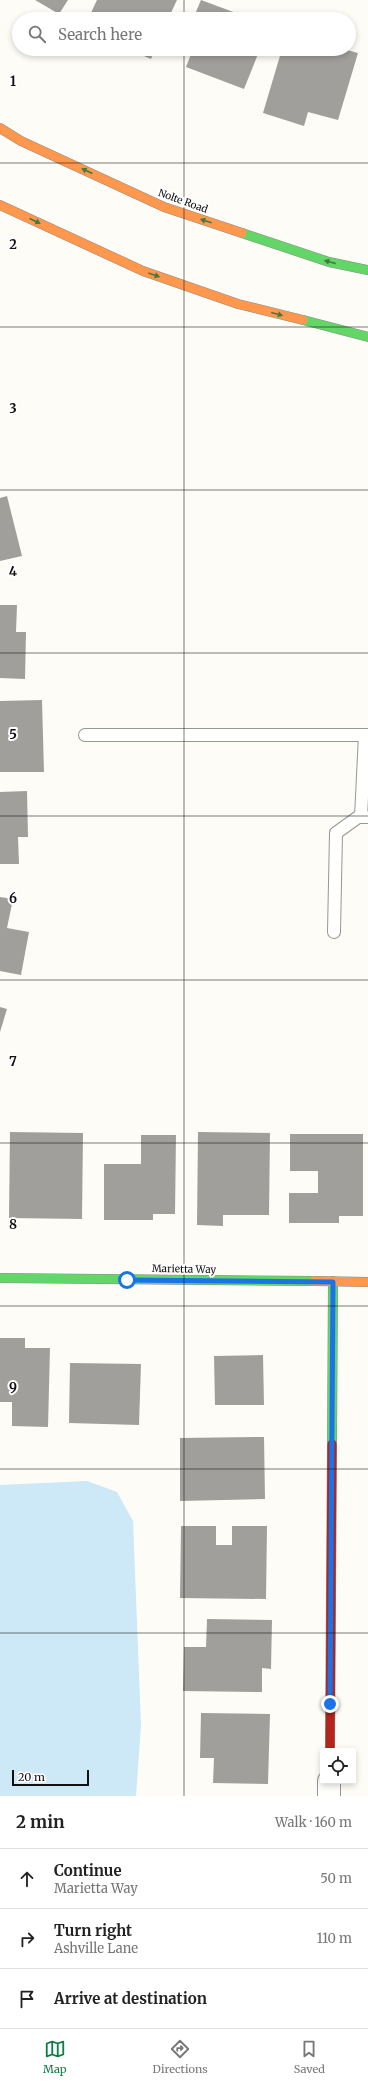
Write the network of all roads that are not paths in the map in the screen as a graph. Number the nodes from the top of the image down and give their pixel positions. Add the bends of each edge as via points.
1 (0, 128) edge
2 (0, 205) edge
3 (368, 270) edge
4 (368, 337) edge
5 (85, 735) dead end
6 (366, 735) edge
7 (364, 816) edge
8 (334, 932) dead end
9 (0, 1278) edge
10 (333, 1282) junction
11 (368, 1282) edge
12 (330, 1748) edge
13 (329, 1784) edge
14 (329, 1796) edge

3 -> 1 street, Nolte Road via 329,262 164,207 21,141
2 -> 4 street via 143,271 238,304
5 - 6 lane
6 - 7 lane
7 - 8 lane via 336,833
9 - 10 street, Marietta Way
10 - 11 street, Marietta Way
10 - 12 street
13 - 14 street

